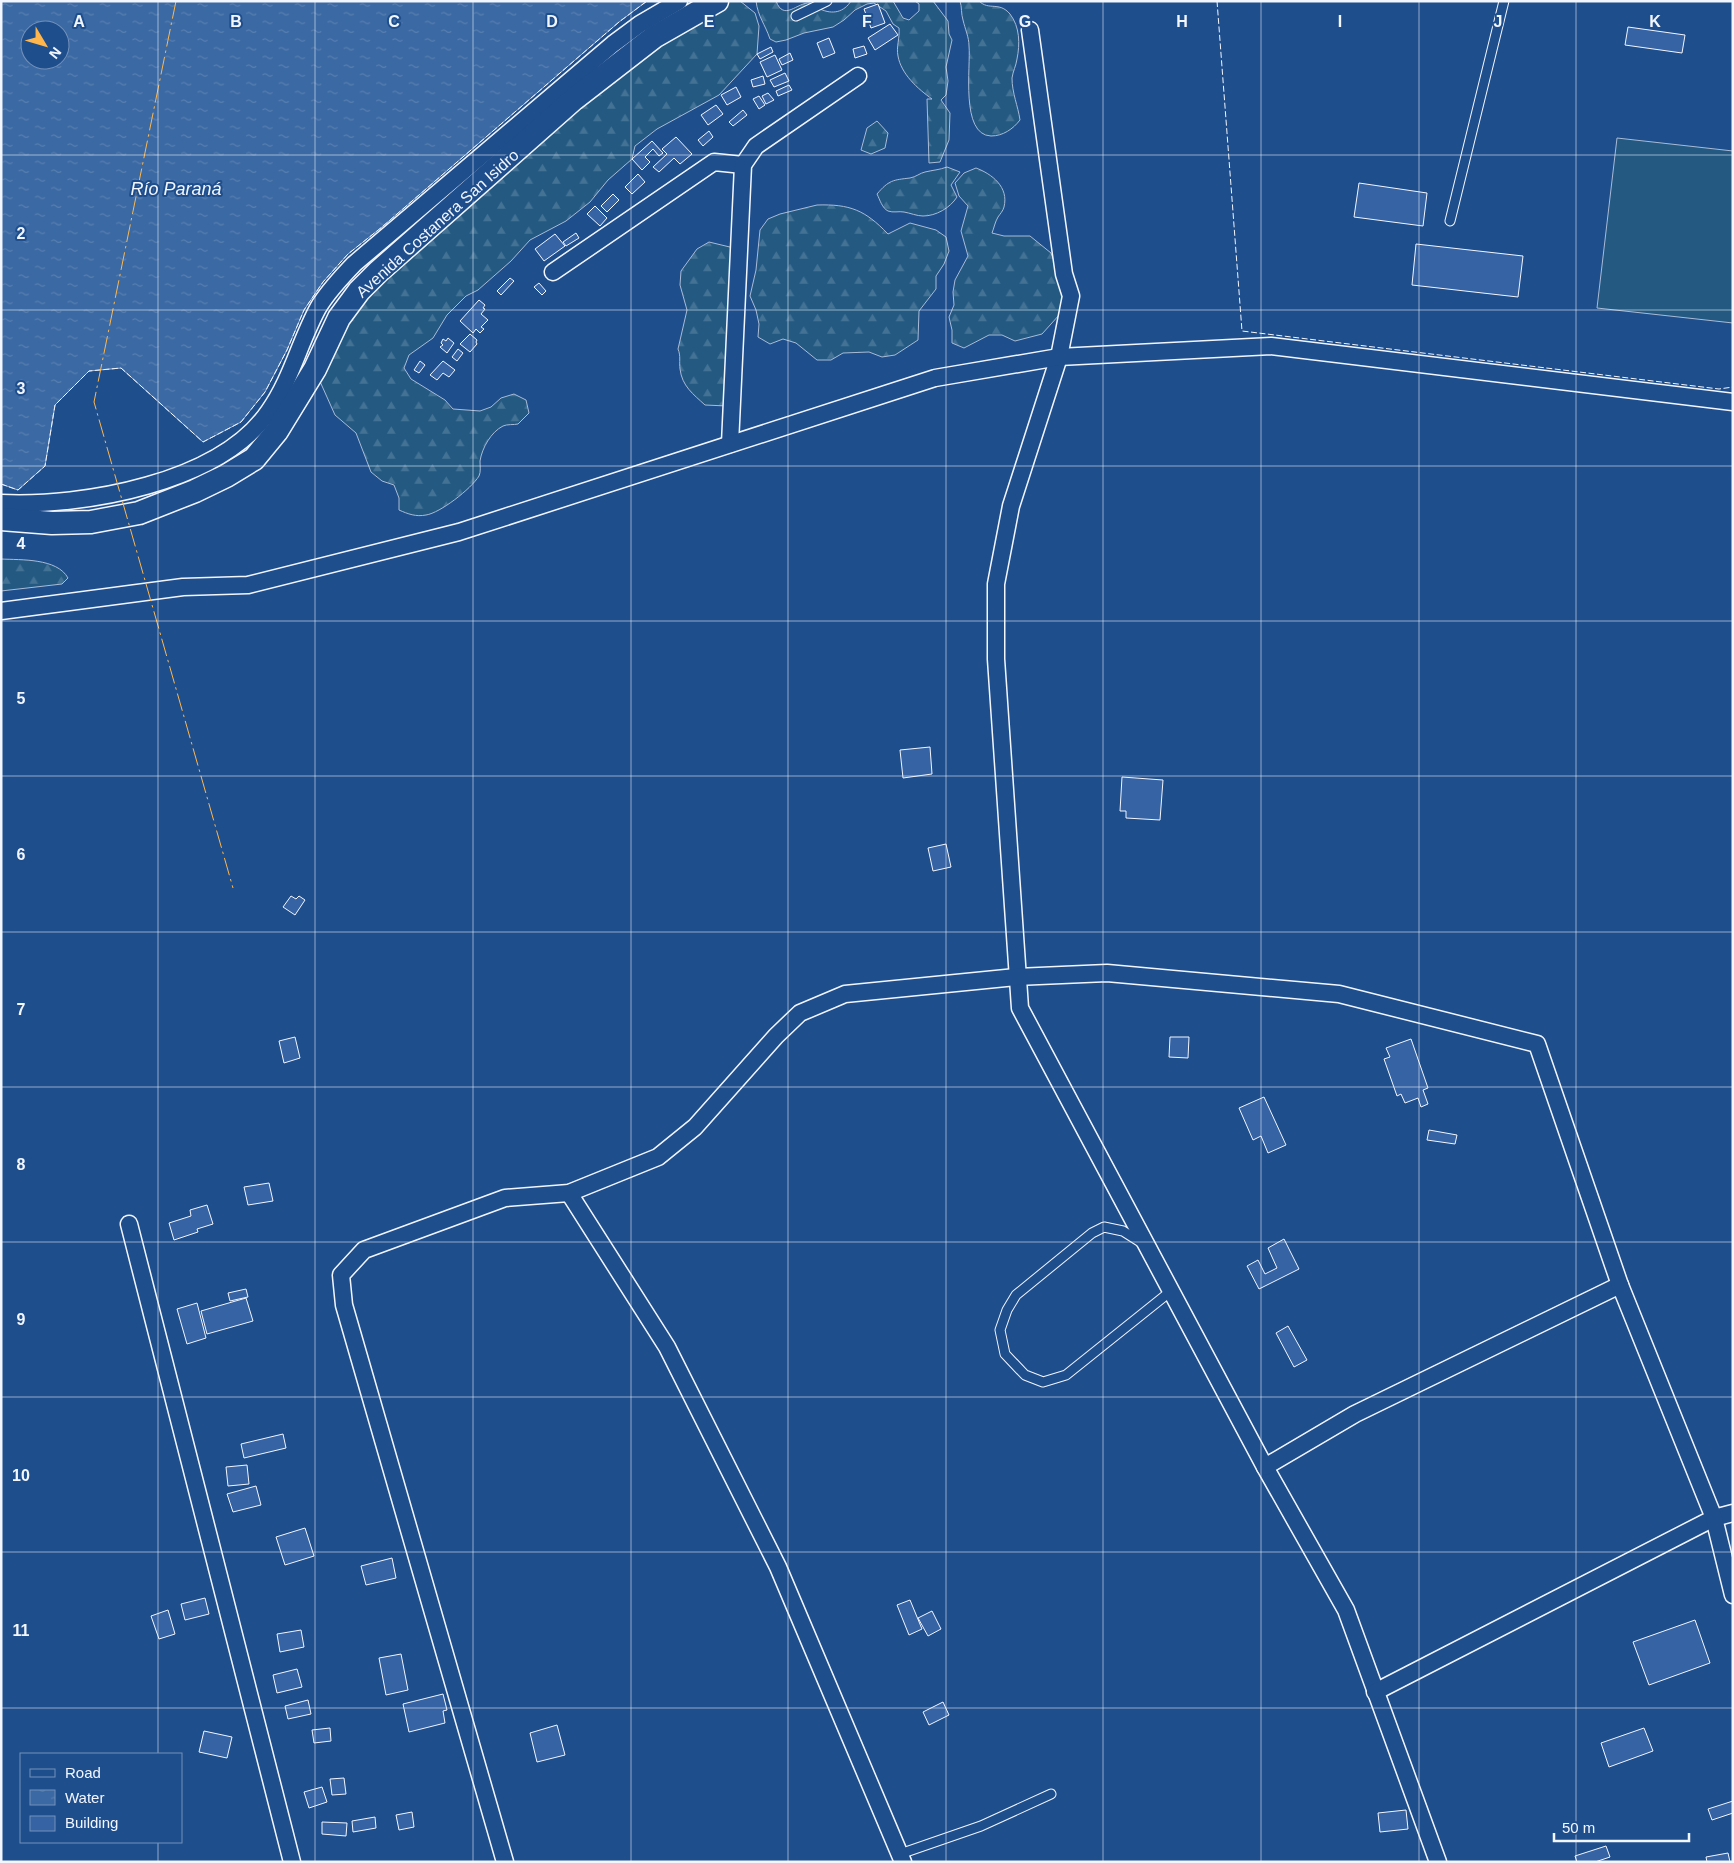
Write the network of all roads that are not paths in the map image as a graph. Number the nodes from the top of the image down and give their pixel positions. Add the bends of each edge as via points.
1 (679, 1) edge
2 (717, 1) edge
3 (827, 1) edge
4 (1504, 1) edge
5 (796, 16) dead end
6 (1030, 30) dead end
7 (858, 76) dead end
8 (743, 165) junction
9 (1450, 221) dead end
10 (553, 272) dead end
11 (1059, 357) junction
12 (1733, 402) edge
13 (730, 444) junction
14 (1, 503) edge
15 (1, 519) edge
16 (1, 611) edge
17 (1016, 977) junction
18 (569, 1193) junction
19 (129, 1224) dead end
20 (1147, 1246) junction
21 (1620, 1285) junction
22 (1171, 1291) junction
23 (1265, 1467) junction
24 (1733, 1513) edge
25 (1714, 1518) junction
26 (1733, 1595) edge
27 (1376, 1692) junction
28 (1051, 1794) dead end
29 (902, 1858) edge
30 (292, 1862) edge
31 (505, 1862) edge
32 (1438, 1862) edge

1 - 14 street via 613,44 354,264 335,283 318,308 269,412 235,445 180,474 142,487 64,502
2 - 15 main road, Avenida Costanera San Isidro via 654,37 574,99 378,272 339,318 306,384 277,431 254,459 195,491 139,513 90,522
3 - 5 lane
4 - 9 lane
6 - 11 street via 1064,274 1071,296
7 - 8 street via 756,146
8 - 10 street via 714,162
8 - 13 street
11 - 12 street via 1271,346
11 - 13 street via 935,378
11 - 17 street via 1012,506 996,584 996,659
13 - 16 street via 459,532 248,585 183,587
17 - 18 street via 846,994 800,1013 695,1127 658,1157
17 - 20 street via 1020,1008
17 - 21 street via 1107,973 1339,994 1537,1044
18 - 29 street via 667,1347 773,1558
18 - 31 street via 505,1198 364,1250 341,1275 344,1305
19 - 30 street
20 - 22 street
20 - 22 lane via 1123,1231 1104,1227 1092,1233 1016,1294 1000,1330 1005,1354 1025,1375 1043,1382 1066,1376
21 - 23 street via 1355,1414
21 - 25 street
22 - 23 street
23 - 27 street via 1346,1610
24 - 25 street
25 - 26 street
25 - 27 street
27 - 32 street
28 - 29 lane

